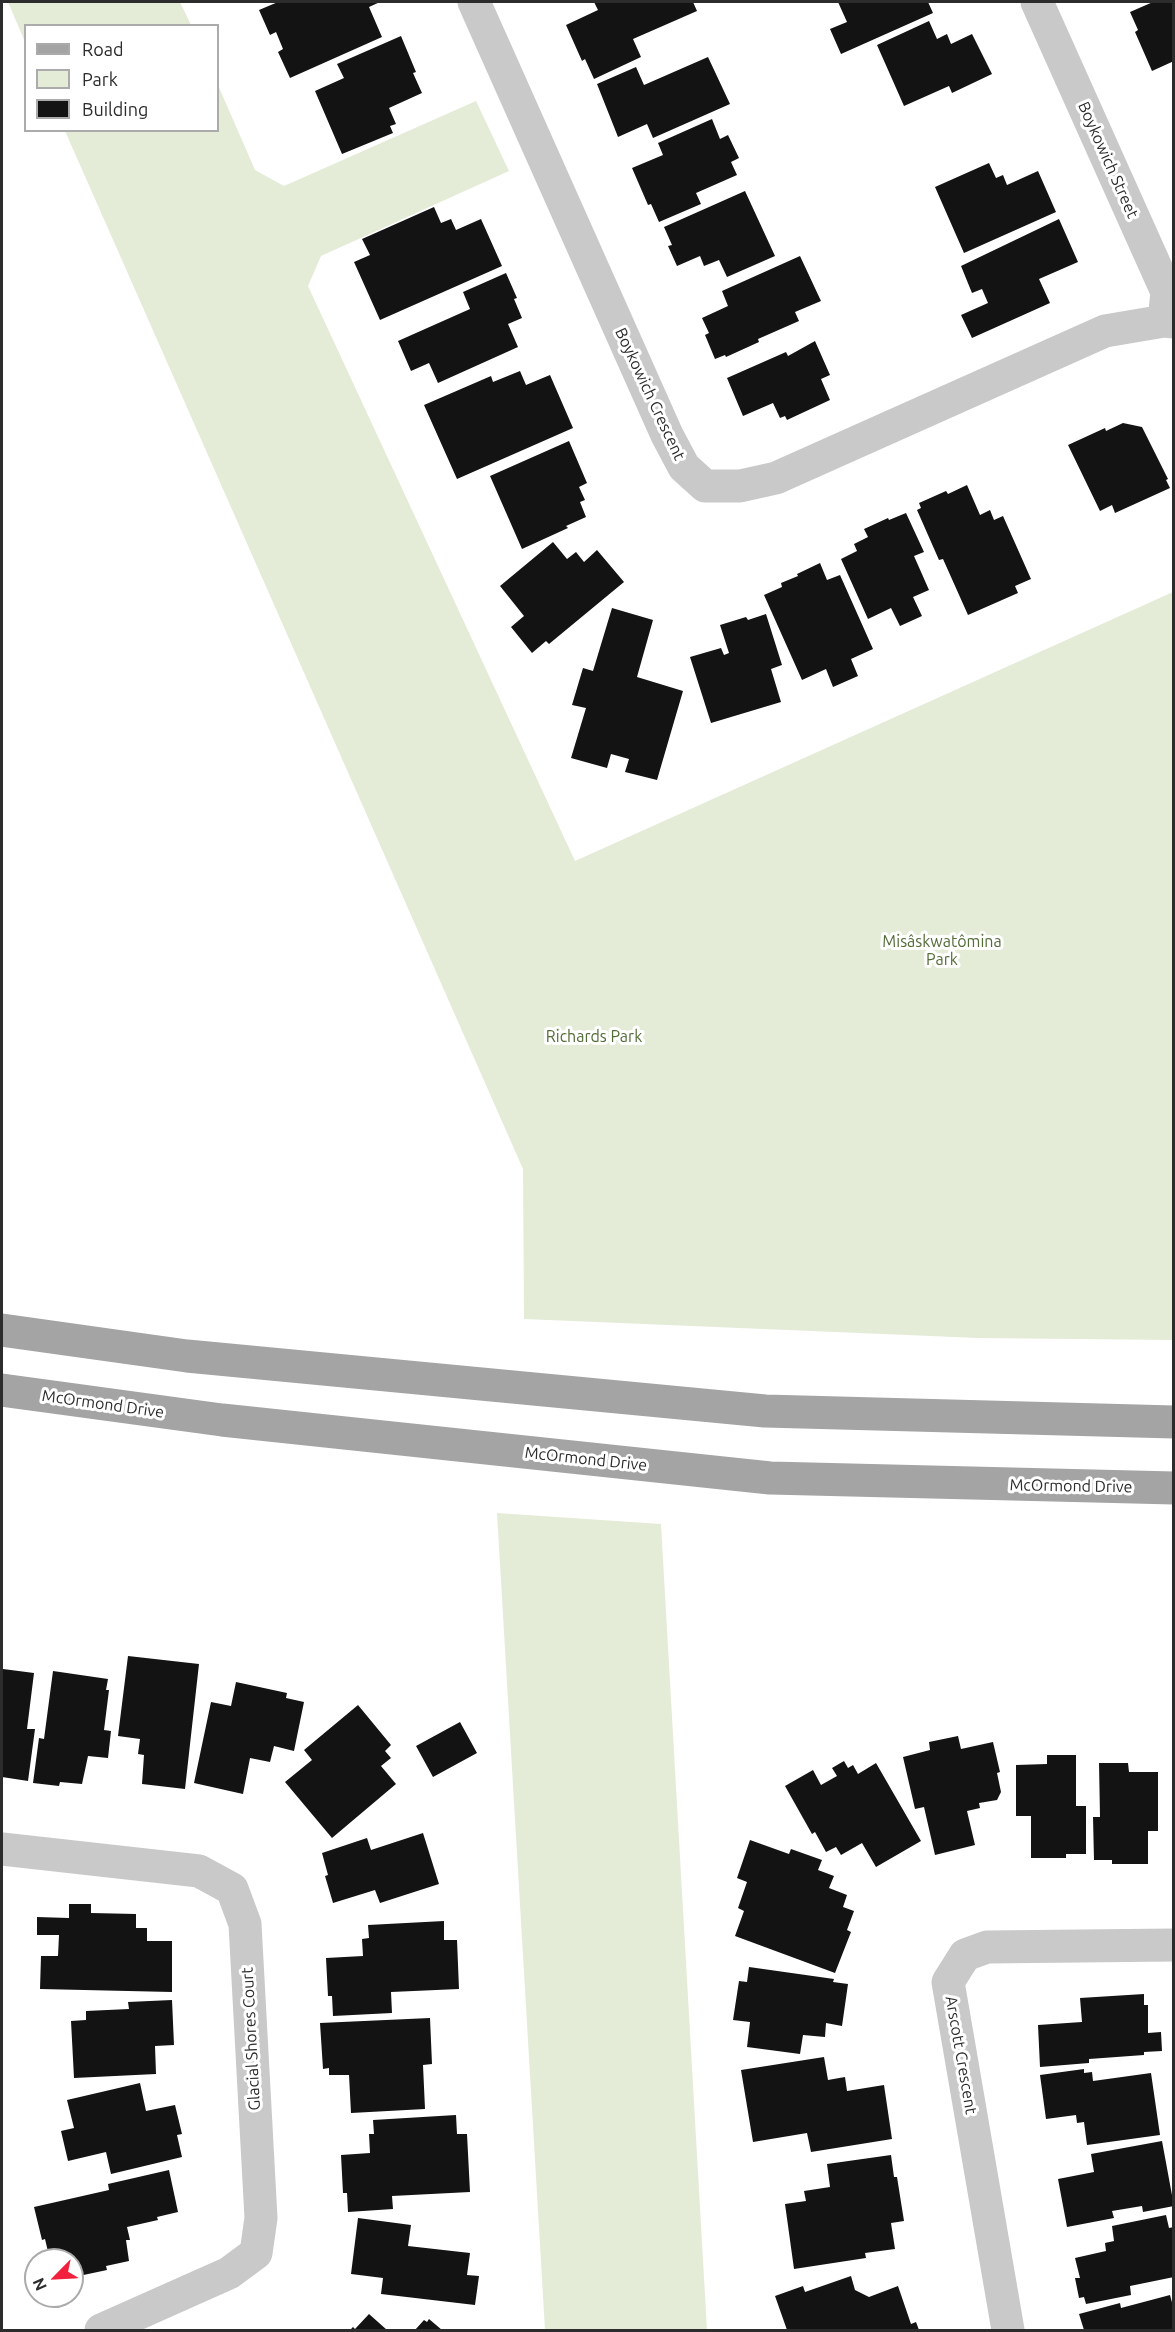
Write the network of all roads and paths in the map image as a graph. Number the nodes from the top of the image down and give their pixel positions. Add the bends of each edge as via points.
1 (474, 2) edge
2 (1037, 2) edge
3 (1169, 322) edge
4 (2, 1330) edge
5 (2, 1390) edge
6 (1173, 1422) edge
7 (1173, 1488) edge
8 (2, 1849) edge
9 (1173, 1945) edge
10 (101, 2331) edge
11 (1008, 2331) edge

1 - 3 street, Boykowich Crescent via 667,435 684,467 705,486 740,486 776,478 1106,331
2 - 3 street, Boykowich Street via 1167,292
4 - 6 main road via 187,1356 765,1411
5 - 7 main road, McOrmond Drive via 222,1420 770,1478
8 - 10 street, Glacial Shores Court via 199,1871 232,1889 245,1924 261,2218 256,2253 230,2273
9 - 11 street, Arscott Crescent via 987,1947 965,1955 948,1982

